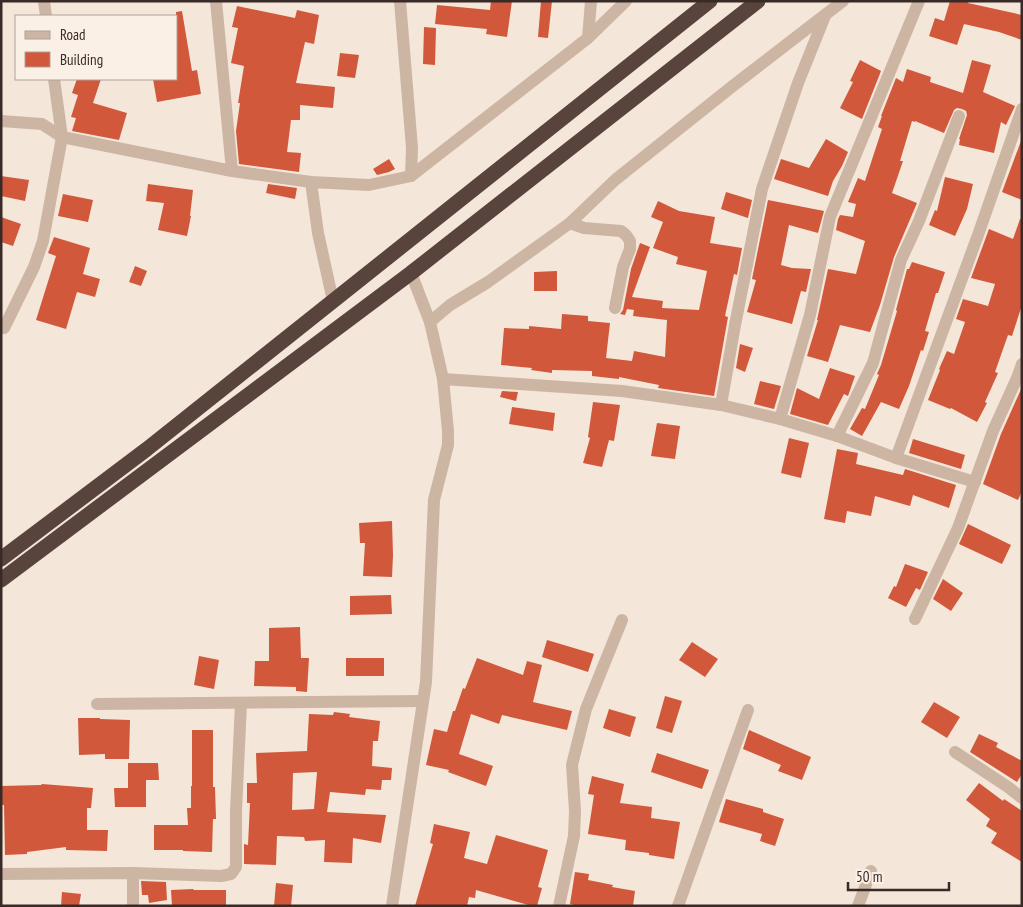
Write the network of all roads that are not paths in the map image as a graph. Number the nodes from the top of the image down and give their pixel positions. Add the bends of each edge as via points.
1 (44, 1) edge
2 (216, 1) edge
3 (400, 1) edge
4 (591, 1) edge
5 (626, 1) edge
6 (710, 1) edge
7 (758, 1) edge
8 (843, 1) edge
9 (919, 1) edge
10 (826, 14) junction
11 (46, 15) edge
12 (588, 38) junction
13 (54, 80) edge
14 (1022, 108) edge
15 (959, 116) dead end
16 (1, 121) edge
17 (62, 137) junction
18 (232, 171) junction
19 (411, 176) junction
20 (311, 182) junction
21 (570, 223) junction
22 (411, 273) junction
23 (333, 301) junction
24 (616, 308) dead end
25 (430, 322) junction
26 (4, 328) dead end
27 (1022, 364) edge
28 (443, 379) junction
29 (721, 405) junction
30 (780, 419) junction
31 (838, 436) junction
32 (147, 449) junction
33 (896, 458) junction
34 (158, 463) junction
35 (975, 482) junction
36 (1, 559) edge
37 (1, 580) edge
38 (915, 619) dead end
39 (622, 620) dead end
40 (423, 701) junction
41 (241, 702) junction
42 (97, 704) dead end
43 (748, 710) dead end
44 (955, 752) dead end
45 (1021, 795) edge
46 (871, 872) dead end
47 (133, 873) junction
48 (1, 874) edge
49 (133, 906) edge
50 (392, 906) edge
51 (560, 906) edge
52 (678, 906) edge
53 (858, 906) edge

1 - 11 street
2 - 18 street
3 - 19 street via 412,148
4 - 12 street
5 - 12 street
6 - 23 highway
7 - 22 highway
8 - 10 street
9 - 30 street via 830,216 810,315
10 - 21 street via 615,180
10 - 29 street via 798,83 762,189
12 - 19 street
13 - 17 street
14 - 33 street
15 - 31 street via 901,260 873,363
16 - 17 street via 42,124
17 - 18 street
17 - 26 street via 43,240 34,267
18 - 20 street
19 - 20 street via 369,185
20 - 23 street
21 - 24 street via 584,228 621,231 630,241
21 - 25 street
22 - 25 street
22 - 34 highway
23 - 32 highway
25 - 28 street
27 - 35 street
28 - 29 street via 622,391
28 - 40 street via 448,445 434,500
29 - 30 street
30 - 31 street
31 - 33 street
32 - 34 highway
32 - 36 highway
33 - 35 street
34 - 37 highway
35 - 38 street via 958,528
39 - 51 street via 586,709 572,765 574,836
40 - 41 street
40 - 50 street
41 - 42 street
41 - 47 street via 236,867 231,874 221,876
43 - 52 street
44 - 45 street
46 - 53 street
47 - 48 street
47 - 49 street

